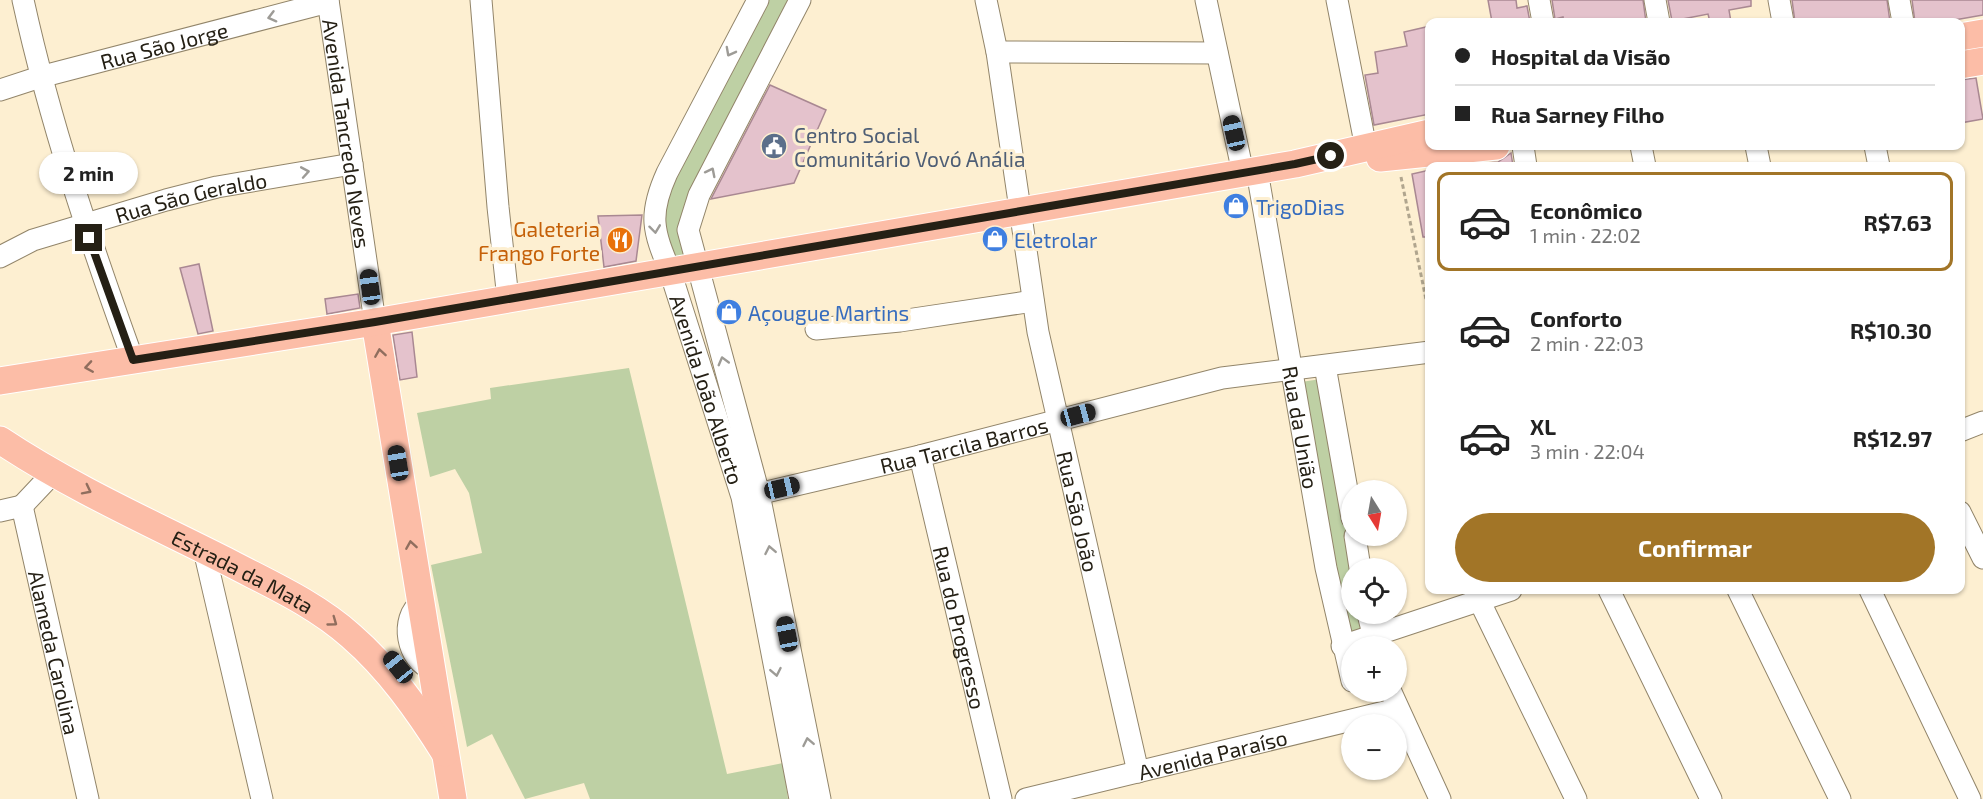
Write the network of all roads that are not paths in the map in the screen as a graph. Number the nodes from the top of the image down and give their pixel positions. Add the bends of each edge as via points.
1 (23, 0) edge
2 (481, 0) edge
3 (800, 0) edge
4 (986, 0) edge
5 (1206, 0) edge
6 (1337, 0) edge
7 (1539, 0) edge
8 (1656, 0) edge
9 (1779, 0) edge
10 (1899, 0) edge
11 (328, 1) edge
12 (753, 1) edge
13 (1541, 18) edge
14 (1658, 18) edge
15 (1782, 18) edge
16 (1902, 18) edge
17 (1983, 33) edge
18 (1965, 36) edge
19 (997, 52) junction
20 (1217, 53) junction
21 (1983, 61) edge
22 (1965, 64) edge
23 (40, 77) junction
24 (0, 90) edge
25 (1425, 134) edge
26 (1366, 148) junction
27 (1460, 150) edge
28 (352, 164) junction
29 (1295, 164) junction
30 (1250, 172) junction
31 (1018, 212) junction
32 (84, 223) junction
33 (0, 257) edge
34 (697, 267) junction
35 (670, 271) junction
36 (508, 299) junction
37 (1033, 301) junction
38 (375, 322) junction
39 (816, 329) dead end
40 (1425, 353) edge
41 (133, 360) junction
42 (1325, 366) junction
43 (1291, 369) junction
44 (0, 381) edge
45 (1057, 421) junction
46 (1983, 422) edge
47 (1965, 429) edge
48 (0, 440) edge
49 (920, 456) junction
50 (54, 472) junction
51 (1345, 480) edge
52 (750, 496) junction
53 (22, 506) junction
54 (0, 511) edge
55 (1965, 522) edge
56 (204, 550) junction
57 (1983, 558) edge
58 (1611, 594) edge
59 (1740, 594) edge
60 (1872, 594) edge
61 (1479, 595) edge
62 (1385, 636) edge
63 (1341, 641) edge
64 (433, 678) junction
65 (401, 689) junction
66 (1390, 702) edge
67 (1395, 702) edge
68 (1367, 714) edge
69 (1341, 722) edge
70 (445, 753) junction
71 (1138, 772) junction
72 (1705, 797) edge
73 (88, 799) edge
74 (262, 799) edge
75 (453, 799) edge
76 (800, 799) edge
77 (820, 799) edge
78 (1001, 799) edge
79 (1026, 799) edge
80 (1440, 799) edge
81 (1576, 799) edge
82 (1840, 799) edge
83 (1970, 799) edge

1 - 23 street
2 - 36 street
34 -> 3 street, Avenida João Alberto via 688,230 692,213
4 - 19 street, Rua São João
5 - 20 street, Rua da União
6 - 26 street
7 - 13 street
8 - 14 street
9 - 15 street
10 - 16 street
11 -> 23 street, Rua São Jorge
11 - 28 street, Avenida Tancredo Neves
12 -> 35 street, Avenida João Alberto via 661,186 654,219 655,236
17 - 18 main road
19 - 20 street
19 - 31 street, Rua São João
20 - 30 street, Rua da União
21 - 22 main road
23 - 24 street, Rua São Jorge
23 - 32 street
25 - 26 main road
26 - 29 main road
27 - 29 main road
32 -> 28 street, Rua São Geraldo via 217,187
28 - 38 street, Avenida Tancredo Neves
29 - 30 main road
30 - 31 main road
30 - 43 street, Rua da União
31 - 34 main road
31 - 37 street, Rua São João
32 - 33 street, Rua São Geraldo via 33,240
32 - 41 street
34 - 35 main road
52 -> 34 street, Avenida João Alberto
35 - 36 main road
35 - 52 street, Avenida João Alberto
36 - 38 main road
37 - 39 street
37 - 45 street, Rua São João
38 - 41 main road
64 -> 38 main road, Avenida Tancredo Neves
40 - 42 street, Rua Tarcila Barros
41 -> 44 main road
42 - 43 street, Rua Tarcila Barros
42 - 51 street
43 - 45 street, Rua Tarcila Barros via 1222,378
43 - 63 street, Rua da União
45 - 49 street, Rua Tarcila Barros
45 - 71 street, Rua São João
46 - 47 street
48 - 50 main road, Estrada da Mata
49 - 52 street, Rua Tarcila Barros
49 - 78 street, Rua do Progresso
50 - 53 street
50 -> 56 main road, Estrada da Mata
52 -> 76 street, Avenida João Alberto
77 -> 52 street, Avenida João Alberto
53 - 54 street
53 - 73 street, Alameda Carolina
55 - 57 street
56 -> 65 main road, Estrada da Mata via 334,621 365,648
56 - 74 street
58 - 72 street
59 - 82 street
60 - 83 street
61 - 62 street
61 - 81 street
64 - 65 main road via 424,695
64 - 70 main road, Avenida Tancredo Neves
65 - 70 main road, Estrada da Mata
66 - 68 street, Avenida Paraíso
67 - 80 street
69 - 71 street, Avenida Paraíso
70 - 75 main road, Avenida Tancredo Neves
71 - 79 street, Avenida Paraíso

